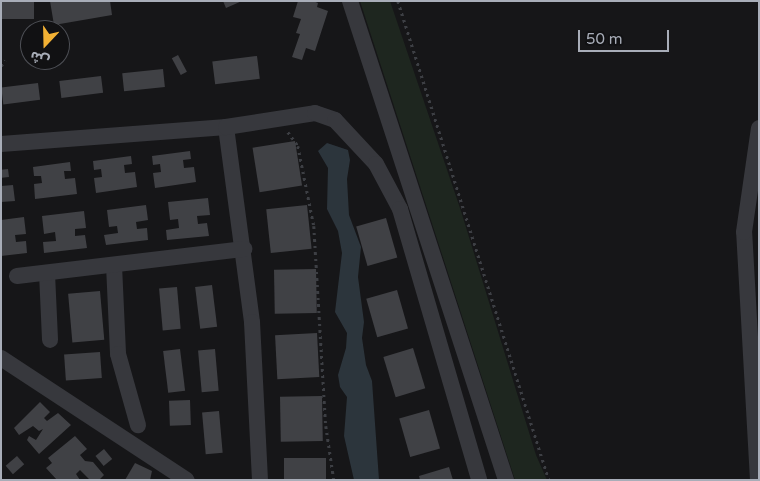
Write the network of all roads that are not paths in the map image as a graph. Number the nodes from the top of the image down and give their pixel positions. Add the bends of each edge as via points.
1 (350, 1) edge
2 (226, 127) junction
3 (759, 128) edge
4 (1, 144) edge
5 (244, 249) junction
6 (114, 265) junction
7 (47, 273) junction
8 (17, 276) dead end
9 (50, 340) dead end
10 (1, 358) edge
11 (138, 425) dead end
12 (187, 480) edge
13 (260, 480) edge
14 (479, 480) edge
15 (506, 480) edge
16 (758, 480) edge

1 - 15 street
2 - 4 street
2 - 5 street
2 - 14 street via 315,112 335,120 385,178 410,240
3 - 16 street via 744,232
5 - 6 street
5 - 13 street via 258,395
6 - 7 street
6 - 11 street via 118,354
7 - 8 street
7 - 9 street
10 - 12 street

